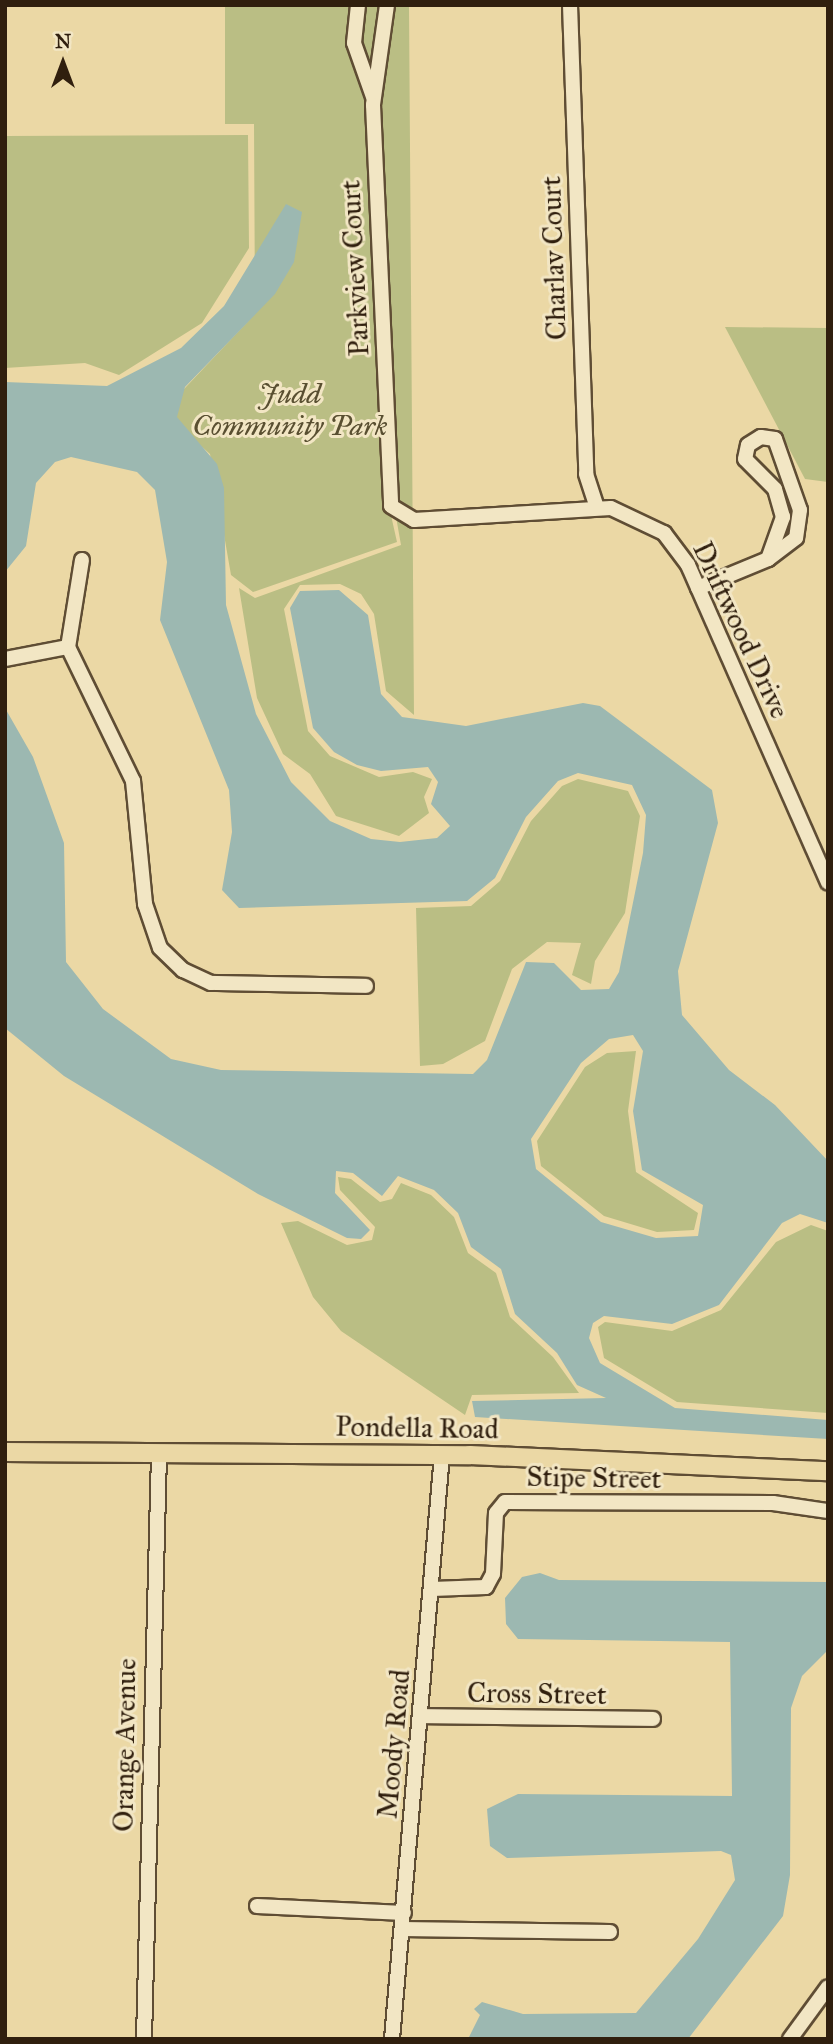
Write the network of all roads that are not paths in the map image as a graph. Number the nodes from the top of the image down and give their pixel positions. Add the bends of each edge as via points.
1 (358, 5) edge
2 (387, 5) edge
3 (570, 5) edge
4 (373, 97) junction
5 (793, 485) junction
6 (777, 493) junction
7 (597, 507) junction
8 (400, 517) joint
9 (768, 559) junction
10 (82, 560) dead end
11 (698, 588) junction
12 (68, 647) junction
13 (5, 659) edge
14 (828, 883) edge
15 (366, 986) dead end
16 (5, 1452) edge
17 (159, 1453) junction
18 (442, 1454) junction
19 (828, 1471) edge
20 (828, 1511) edge
21 (432, 1589) junction
22 (421, 1716) junction
23 (653, 1719) dead end
24 (257, 1906) dead end
25 (404, 1913) junction
26 (402, 1929) junction
27 (610, 1932) dead end
28 (828, 1987) edge
29 (144, 2039) edge
30 (392, 2039) edge
31 (790, 2039) edge

1 - 4 street, Parkview Court via 355,43
2 - 4 street, Parkview Court
3 - 7 street, Charlav Court via 586,474
4 - 8 street, Parkview Court via 389,492
5 - 6 street
5 - 6 street via 775,439 761,436 748,445 745,459
5 - 9 street via 800,510 796,538
6 - 9 street via 782,533
7 - 8 street, Driftwood Drive
7 - 11 street, Driftwood Drive via 638,516 664,533
9 - 11 street
10 - 12 street
11 - 14 street, Driftwood Drive
12 - 13 street
12 - 15 street via 127,762 141,820 148,919 170,960 197,978 225,985
16 - 17 main road, Pondella Road
17 - 18 main road, Pondella Road
17 - 29 street, Orange Avenue
18 - 19 main road, Pondella Road
18 - 21 street, Moody Road
20 - 21 street, Stipe Street via 773,1503 505,1502 496,1513 494,1574 486,1587
21 - 22 street, Moody Road
22 - 23 street, Cross Street
22 - 25 street, Moody Road
24 - 25 street
25 - 26 street, Moody Road
26 - 27 street
26 - 30 street, Moody Road
28 - 31 street

